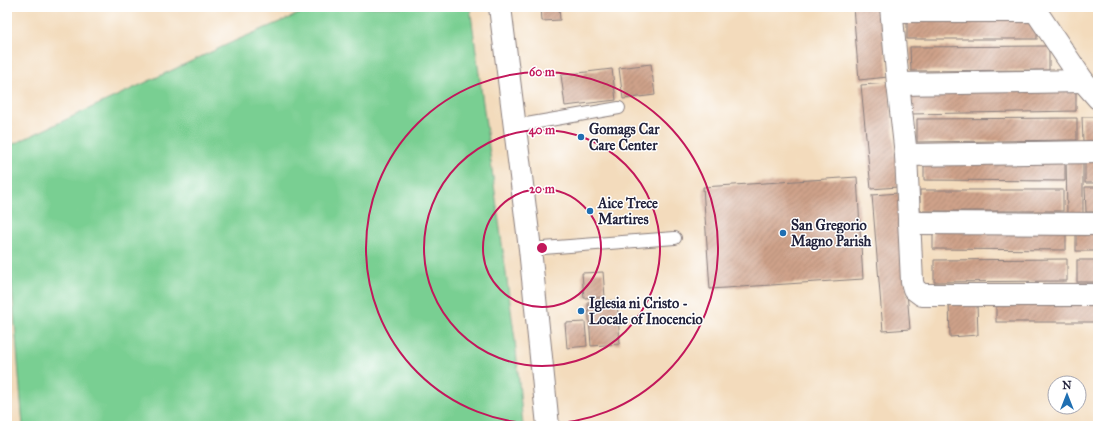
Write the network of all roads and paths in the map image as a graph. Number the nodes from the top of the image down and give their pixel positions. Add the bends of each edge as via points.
1 (500, 7) edge
2 (891, 9) edge
3 (1035, 9) edge
4 (1083, 81) junction
5 (898, 84) junction
6 (1098, 98) edge
7 (619, 108) dead end
8 (515, 126) junction
9 (1098, 152) edge
10 (906, 155) junction
11 (909, 222) junction
12 (1098, 224) edge
13 (675, 238) dead end
14 (530, 249) junction
15 (1098, 296) edge
16 (548, 426) edge

1 - 8 street
2 - 3 street
2 - 5 street
3 - 4 street
4 - 5 street
4 - 6 street
5 - 10 street
7 - 8 lane
8 - 14 street
9 - 10 street
10 - 11 street
11 - 12 street
11 - 15 street via 912,282 914,289 922,295
13 - 14 lane
14 - 16 street

